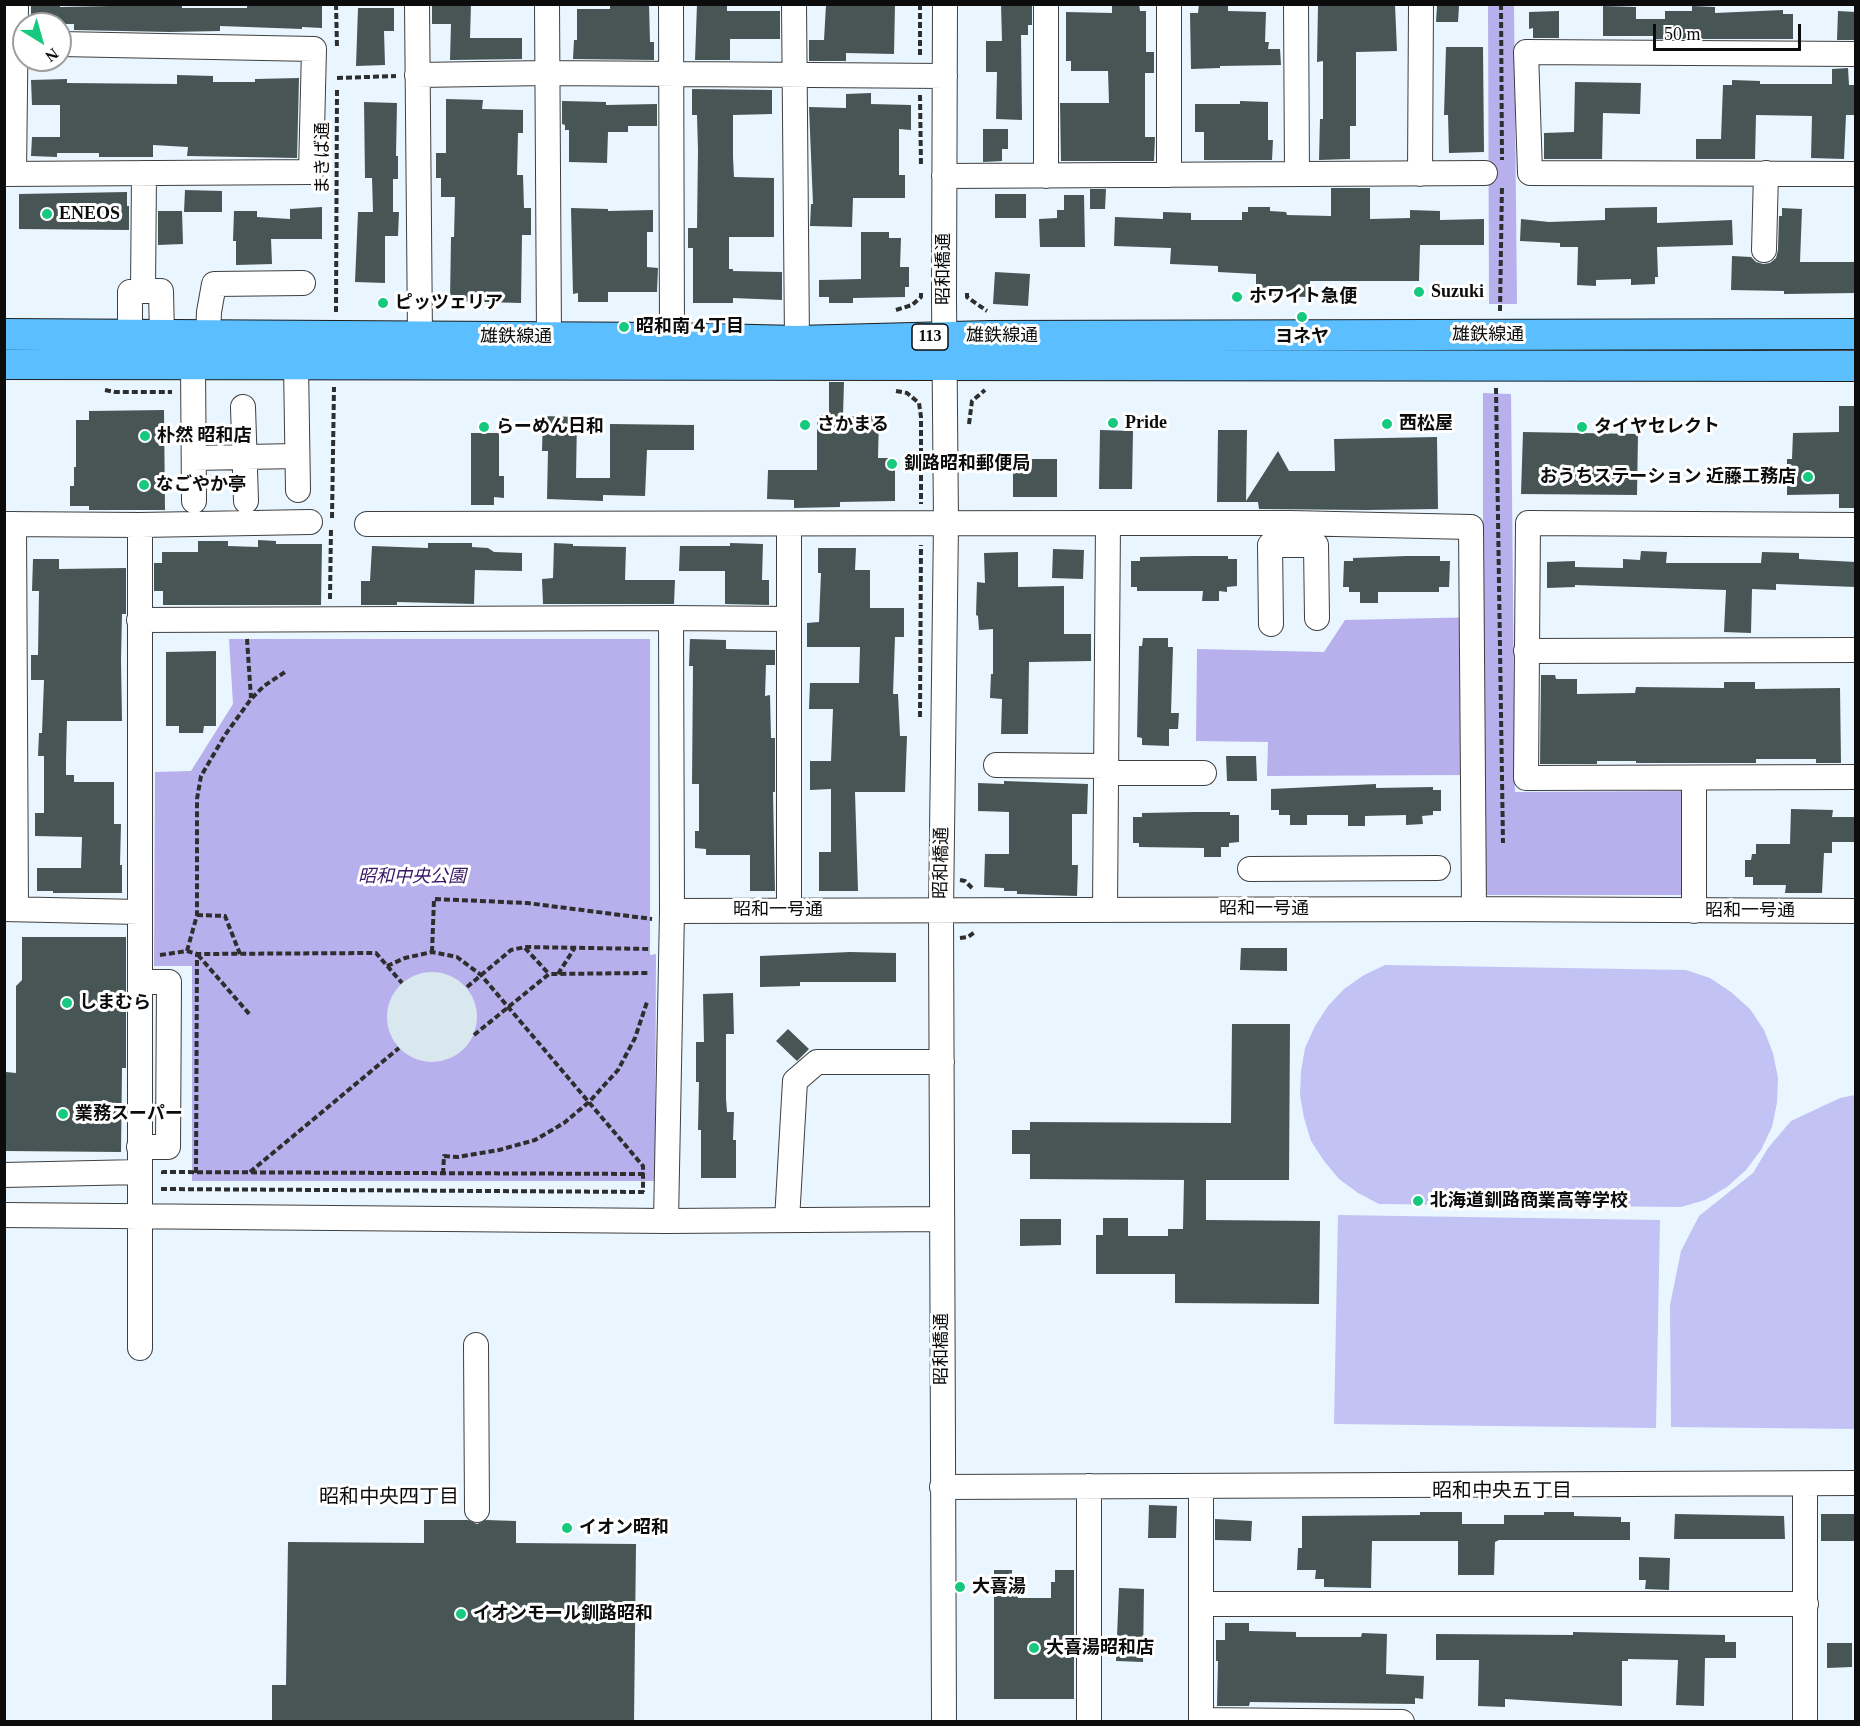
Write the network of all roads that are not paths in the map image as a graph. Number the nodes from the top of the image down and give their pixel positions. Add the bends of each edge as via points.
1 (417, 4) edge
2 (547, 4) edge
3 (671, 4) edge
4 (794, 4) edge
5 (945, 4) edge
6 (1046, 4) edge
7 (1169, 4) edge
8 (1296, 4) edge
9 (1421, 4) edge
10 (72, 44) edge
11 (1856, 54) edge
12 (18, 72) edge
13 (547, 73) junction
14 (794, 73) junction
15 (671, 74) junction
16 (417, 75) junction
17 (945, 76) junction
18 (144, 173) junction
19 (1485, 173) dead end
20 (1766, 173) junction
21 (9, 174) edge
22 (1297, 174) junction
23 (1420, 174) junction
24 (1856, 174) edge
25 (1169, 175) junction
26 (944, 176) junction
27 (1046, 176) junction
28 (1764, 250) dead end
29 (303, 283) dead end
30 (143, 291) junction
31 (4, 334) edge
32 (1856, 334) edge
33 (130, 335) junction
34 (162, 336) junction
35 (208, 336) junction
36 (420, 336) junction
37 (549, 338) junction
38 (672, 338) junction
39 (797, 341) junction
40 (944, 350) junction
41 (4, 364) edge
42 (193, 364) junction
43 (296, 364) junction
44 (1856, 366) edge
45 (243, 408) dead end
46 (297, 456) junction
47 (245, 457) junction
48 (194, 458) junction
49 (298, 490) dead end
50 (194, 501) dead end
51 (246, 501) dead end
52 (310, 522) dead end
53 (1108, 523) junction
54 (9, 524) edge
55 (367, 524) dead end
56 (946, 524) junction
57 (140, 525) junction
58 (789, 525) junction
59 (1856, 525) edge
60 (1289, 534) junction
61 (670, 618) junction
62 (1317, 618) dead end
63 (789, 619) junction
64 (139, 620) junction
65 (1271, 624) dead end
66 (1856, 650) edge
67 (1526, 651) junction
68 (996, 765) dead end
69 (1107, 770) junction
70 (1204, 773) dead end
71 (1856, 777) edge
72 (1694, 778) junction
73 (1438, 868) dead end
74 (1250, 869) dead end
75 (1324, 869) junction
76 (10, 909) edge
77 (789, 909) junction
78 (1323, 909) junction
79 (1474, 909) junction
80 (1106, 910) junction
81 (941, 911) junction
82 (1694, 911) junction
83 (1856, 911) edge
84 (139, 912) junction
85 (663, 918) junction
86 (140, 982) junction
87 (139, 1060) junction
88 (169, 1061) junction
89 (942, 1062) junction
90 (139, 1147) junction
91 (4, 1175) edge
92 (139, 1180) junction
93 (4, 1215) edge
94 (139, 1215) junction
95 (942, 1219) junction
96 (787, 1220) junction
97 (666, 1221) junction
98 (476, 1345) dead end
99 (140, 1348) dead end
100 (1856, 1483) edge
101 (1805, 1484) junction
102 (942, 1486) junction
103 (1089, 1486) junction
104 (1201, 1486) junction
105 (477, 1510) dead end
106 (1202, 1604) junction
107 (1806, 1604) junction
108 (1201, 1721) edge
109 (944, 1722) edge
110 (1089, 1722) edge
111 (1402, 1722) edge
112 (1805, 1722) edge

1 - 16 street
2 - 13 street
3 - 15 street
4 - 14 street
5 - 17 street, 昭和橋通
6 - 27 street
7 - 25 street
8 - 22 street
9 - 23 street
10 - 18 street via 314,49 311,172
11 - 20 street via 1526,52 1530,173
12 - 21 street
13 - 15 street
13 - 16 street
13 - 37 street
14 - 15 street
14 - 17 street
14 - 39 street
15 - 38 street
16 - 36 street
17 - 26 street, 昭和橋通
18 - 21 street
18 - 30 street
19 - 23 street
20 - 24 street
20 - 28 street
22 - 23 street
22 - 25 street
25 - 27 street
26 - 27 street
26 - 40 street, 昭和橋通
29 - 35 street via 214,284
30 - 33 street via 130,292
30 - 34 street via 161,291
31 - 33 main road, 雄鉄線通 / 113
32 - 40 main road, 雄鉄線通 / 113
33 - 34 main road, 雄鉄線通 / 113
34 - 35 main road, 雄鉄線通 / 113
35 - 36 main road, 雄鉄線通 / 113
36 - 37 main road, 雄鉄線通 / 113
37 - 38 main road, 雄鉄線通 / 113
38 - 39 main road, 雄鉄線通 / 113
39 - 40 main road, 雄鉄線通 / 113
40 - 43 main road, 雄鉄線通 / 113
40 - 44 main road, 雄鉄線通 / 113
40 - 56 street, 昭和橋通
41 - 42 main road, 雄鉄線通 / 113
42 - 43 main road, 雄鉄線通 / 113
42 - 48 street
43 - 46 street
45 - 47 street
46 - 47 street
46 - 49 street
47 - 48 street
47 - 51 street
48 - 50 street
52 - 57 street
53 - 56 street
53 - 60 street
53 - 69 street
54 - 57 street
54 - 76 street
55 - 58 street
56 - 58 street
56 - 81 street, 昭和橋通
57 - 64 street
58 - 63 street
59 - 67 street via 1528,523
60 - 62 street via 1316,545
60 - 65 street via 1270,546
60 - 79 street via 1471,527
61 - 63 street
61 - 64 street
61 - 85 street
63 - 77 street
64 - 84 street
66 - 67 street
67 - 72 street via 1526,778
68 - 69 street
69 - 70 street
69 - 80 street
71 - 72 street
72 - 82 street
73 - 75 street
74 - 75 street
75 - 78 street
76 - 84 street
77 - 81 street, 昭和一号通
77 - 85 street, 昭和一号通
78 - 79 street, 昭和一号通
78 - 80 street, 昭和一号通
79 - 82 street, 昭和一号通
80 - 81 street, 昭和一号通
81 - 89 street, 昭和橋通
82 - 83 street, 昭和一号通
84 - 86 street
85 - 97 street
86 - 87 street
86 - 88 street via 169,982
87 - 88 street
87 - 90 street
88 - 90 street via 168,1147
89 - 95 street, 昭和橋通
89 - 96 street via 817,1062 795,1081
90 - 92 street
91 - 92 street
92 - 94 street
93 - 94 street
94 - 97 street
94 - 99 street
95 - 96 street
95 - 102 street, 昭和橋通
96 - 97 street
98 - 105 street
100 - 101 street
101 - 104 street
101 - 107 street
102 - 103 street
102 - 109 street, 昭和橋通
103 - 104 street
103 - 110 street
104 - 106 street
106 - 107 street
106 - 108 street
107 - 112 street
108 - 111 street

